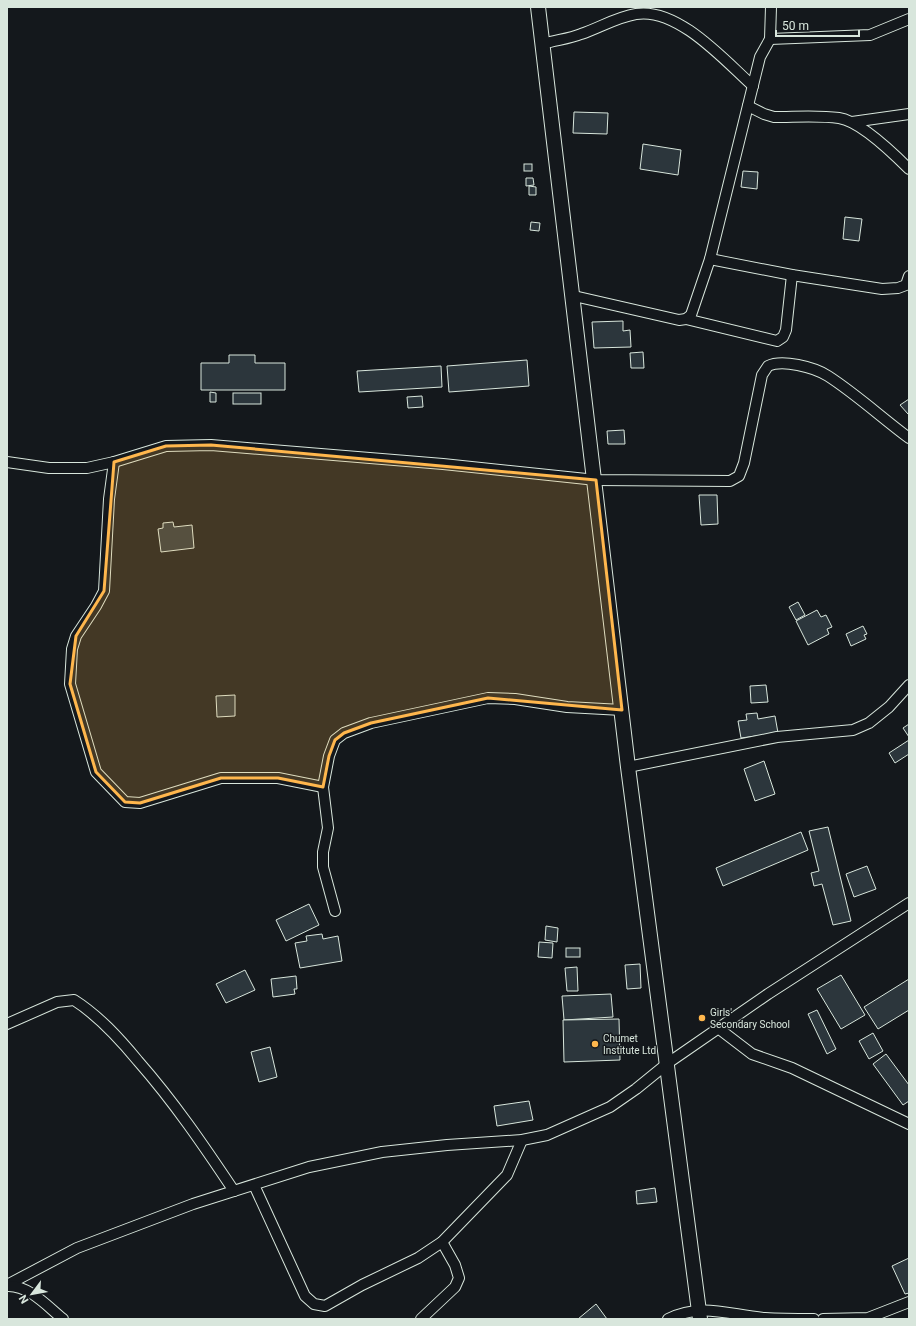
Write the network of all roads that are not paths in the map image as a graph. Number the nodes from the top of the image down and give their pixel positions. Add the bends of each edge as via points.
1 (538, 7) edge
2 (771, 7) edge
3 (909, 20) edge
4 (770, 39) junction
5 (543, 44) junction
6 (753, 86) junction
7 (748, 106) junction
8 (909, 114) edge
9 (852, 122) junction
10 (909, 169) edge
11 (710, 259) junction
12 (792, 275) junction
13 (908, 283) edge
14 (574, 296) junction
15 (686, 319) junction
16 (909, 438) edge
17 (7, 462) edge
18 (114, 462) junction
19 (596, 480) junction
20 (909, 685) edge
21 (622, 710) junction
22 (628, 767) junction
23 (323, 787) junction
24 (909, 903) edge
25 (335, 911) dead end
26 (7, 1024) edge
27 (718, 1028) junction
28 (668, 1063) junction
29 (909, 1124) edge
30 (522, 1140) junction
31 (254, 1185) junction
32 (234, 1191) junction
33 (442, 1242) junction
34 (7, 1286) edge
35 (909, 1302) edge
36 (699, 1314) edge
37 (63, 1319) edge
38 (420, 1319) edge
39 (668, 1319) edge
40 (814, 1319) edge
41 (824, 1319) edge

1 - 5 main road
2 - 4 street
3 - 4 street via 870,35
4 - 6 street via 760,57
5 - 6 street via 580,35 637,14 657,15 678,23 696,36
5 - 14 main road
6 - 7 street
7 - 9 street via 774,117 840,118
7 - 11 street
8 - 9 street
9 - 10 street via 893,153
11 - 12 street
11 - 15 street via 691,315
12 - 13 street via 882,289 898,288
12 - 15 street via 786,330 784,337 777,341
14 - 15 street via 679,320
14 - 19 main road
16 - 19 street via 826,375 797,365 774,363 768,366 762,375 739,476 730,481
17 - 18 street via 49,468 87,468
18 - 19 street via 166,446 211,445 443,464
18 - 23 street via 107,518 104,591 76,636 72,649 70,684 96,772 130,804 221,778 278,778
19 - 21 main road
20 - 22 street via 889,707 869,723 852,730 778,737
21 - 22 main road
21 - 23 street via 488,698 371,723 344,733 335,740
22 - 28 main road
23 - 25 street via 328,828 323,852 324,867
24 - 27 street
26 - 32 street via 57,1002 74,1000 90,1010 118,1037 169,1096
27 - 28 street
27 - 29 street via 752,1054 792,1068
28 - 30 street via 636,1090 610,1106 547,1135
28 - 36 main road
30 - 31 street via 447,1144 382,1152 309,1167
30 - 33 street via 507,1175
31 - 32 street
31 - 33 street via 305,1296 314,1304 325,1306 418,1258
32 - 34 street via 77,1248
33 - 38 street via 459,1278 455,1287
34 - 37 street via 15,1286 30,1293
35 - 41 street via 868,1318
36 - 39 street via 682,1312
36 - 40 street

